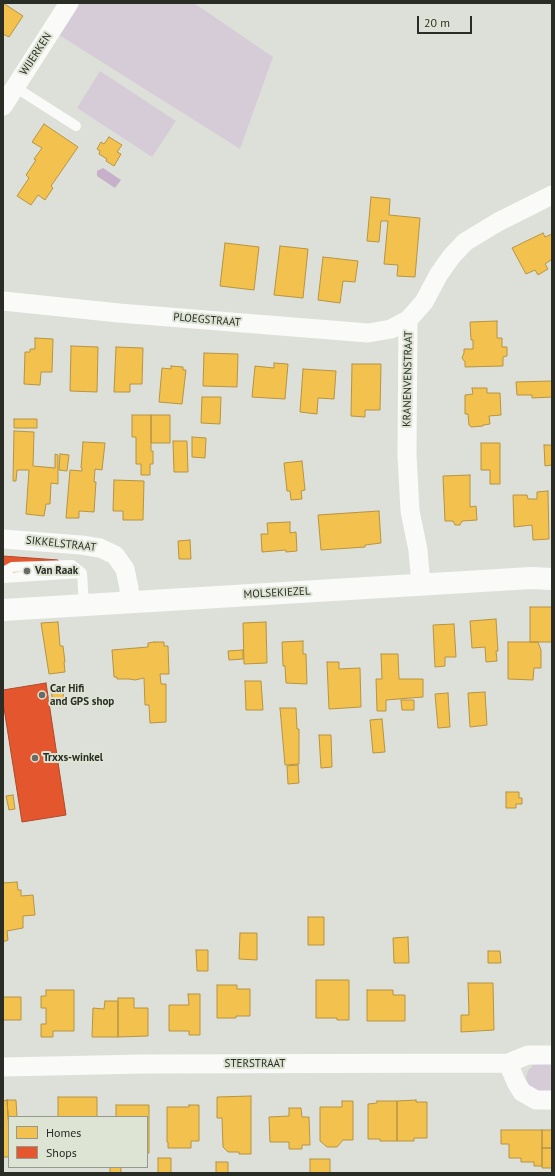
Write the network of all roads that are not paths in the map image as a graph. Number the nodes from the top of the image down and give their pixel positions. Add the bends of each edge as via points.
1 (69, 3) edge
2 (15, 87) junction
3 (3, 106) edge
4 (76, 126) dead end
5 (552, 195) edge
6 (3, 302) edge
7 (408, 320) junction
8 (3, 539) edge
9 (3, 572) edge
10 (82, 573) junction
11 (3, 578) edge
12 (552, 579) edge
13 (421, 585) junction
14 (129, 602) junction
15 (84, 605) junction
16 (3, 610) edge
17 (552, 1055) edge
18 (508, 1063) junction
19 (3, 1067) edge
20 (552, 1100) edge

1 - 2 street, WIJERKEN
2 - 3 street, WIJERKEN
2 - 4 lane
5 - 7 street, KRANENVENSTRAAT via 514,213 465,242 451,257 424,302
6 - 7 street, PLOEGSTRAAT via 368,333 391,329
7 - 13 street, KRANENVENSTRAAT via 407,455 410,510 418,550
8 - 14 street, SIKKELSTRAAT via 81,545 100,548 115,555 126,569
9 - 10 lane via 12,567 72,565
10 - 11 lane
10 - 15 lane
12 - 13 main road, MOLSEKIEZEL
13 - 14 main road, MOLSEKIEZEL
14 - 15 main road, MOLSEKIEZEL
15 - 16 main road, MOLSEKIEZEL
17 - 18 street, STERSTRAAT via 528,1055
18 - 19 street, STERSTRAAT
18 - 20 street via 522,1092 536,1100

